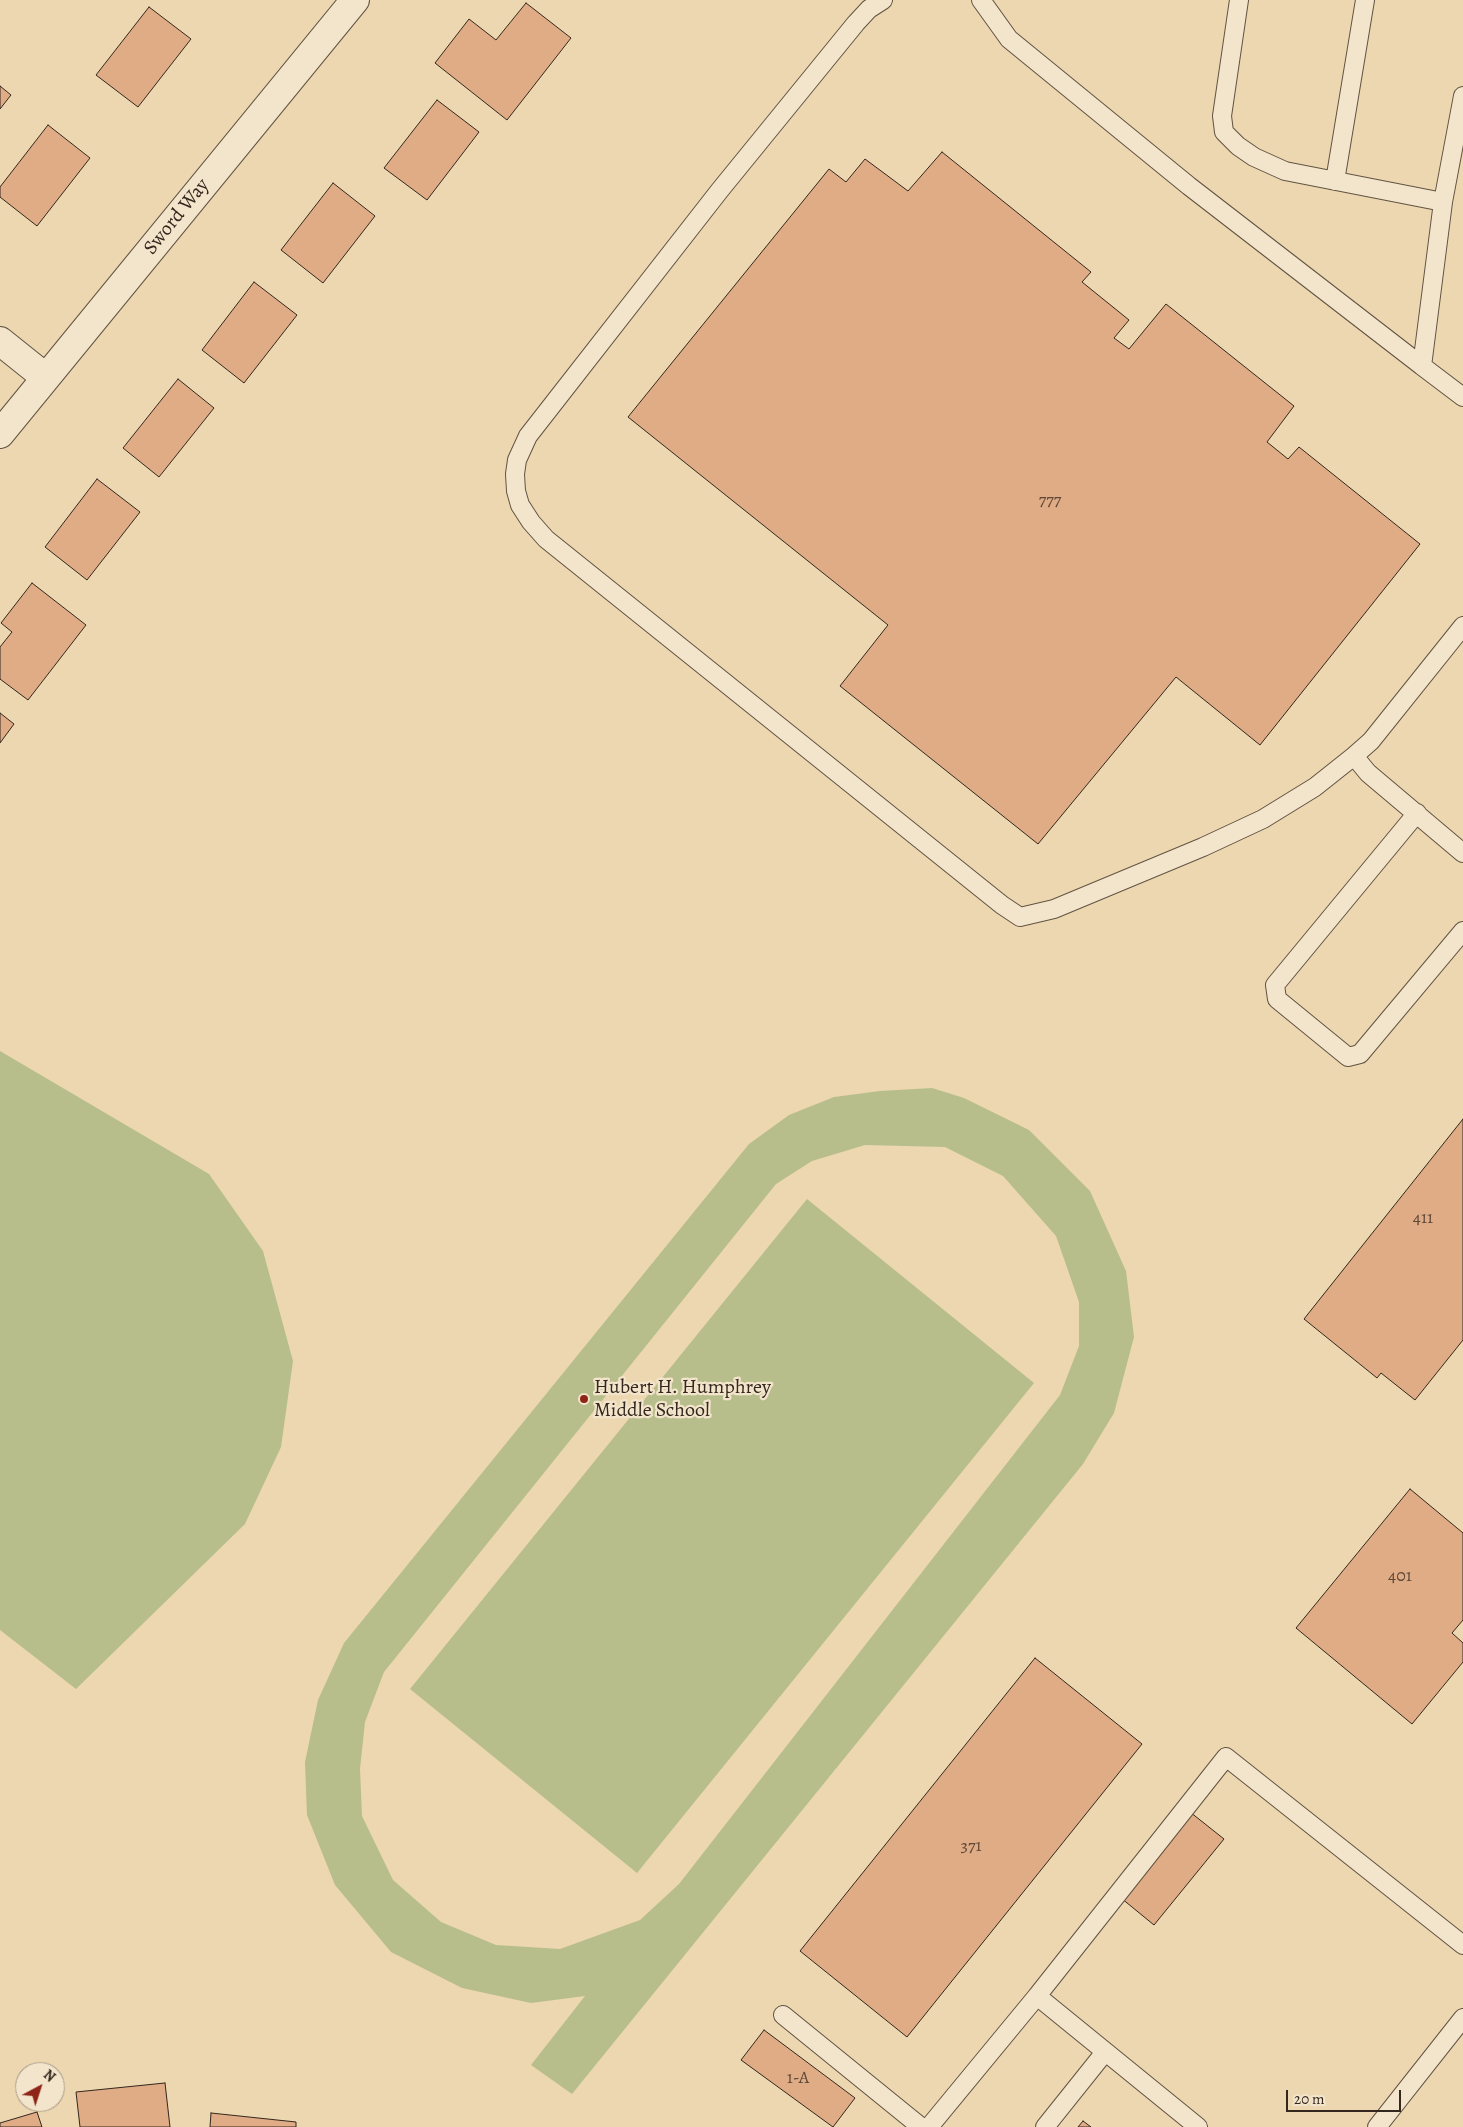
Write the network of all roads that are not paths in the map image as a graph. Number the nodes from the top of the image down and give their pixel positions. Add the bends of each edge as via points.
1 (355, 0) edge
2 (883, 0) edge
3 (982, 0) edge
4 (1239, 0) edge
5 (1365, 0) edge
6 (1463, 96) edge
7 (1335, 181) junction
8 (1443, 202) junction
9 (0, 341) edge
10 (1422, 366) junction
11 (45, 377) junction
12 (1463, 397) edge
13 (0, 434) edge
14 (1463, 626) edge
15 (1354, 756) junction
16 (1417, 813) junction
17 (1463, 853) edge
18 (1463, 931) edge
19 (1463, 1945) edge
20 (1037, 1996) junction
21 (783, 2015) dead end
22 (1463, 2018) edge
23 (1105, 2052) junction
24 (922, 2127) edge
25 (930, 2127) edge
26 (1045, 2127) edge
27 (1198, 2127) edge
28 (1378, 2127) edge

1 - 11 street, Sword Way
2 - 15 lane via 856,23 720,190 528,436 517,460 515,474 520,505 546,538 1020,917 1062,906 1203,848 1263,819 1315,787
3 - 10 lane via 1009,39 1189,186
4 - 7 lane via 1222,116 1224,132 1254,157 1277,168
5 - 7 lane
6 - 8 lane
7 - 8 lane
8 - 10 lane
9 - 11 street
10 - 12 lane
11 - 13 street, Sword Way
14 - 15 lane via 1371,741
15 - 16 lane via 1368,773
16 - 17 lane
16 - 18 lane via 1275,985 1276,999 1348,1056 1360,1054
19 - 20 lane via 1226,1757
20 - 23 lane
20 - 25 lane
21 - 24 lane
22 - 28 lane
23 - 26 lane
23 - 27 lane

